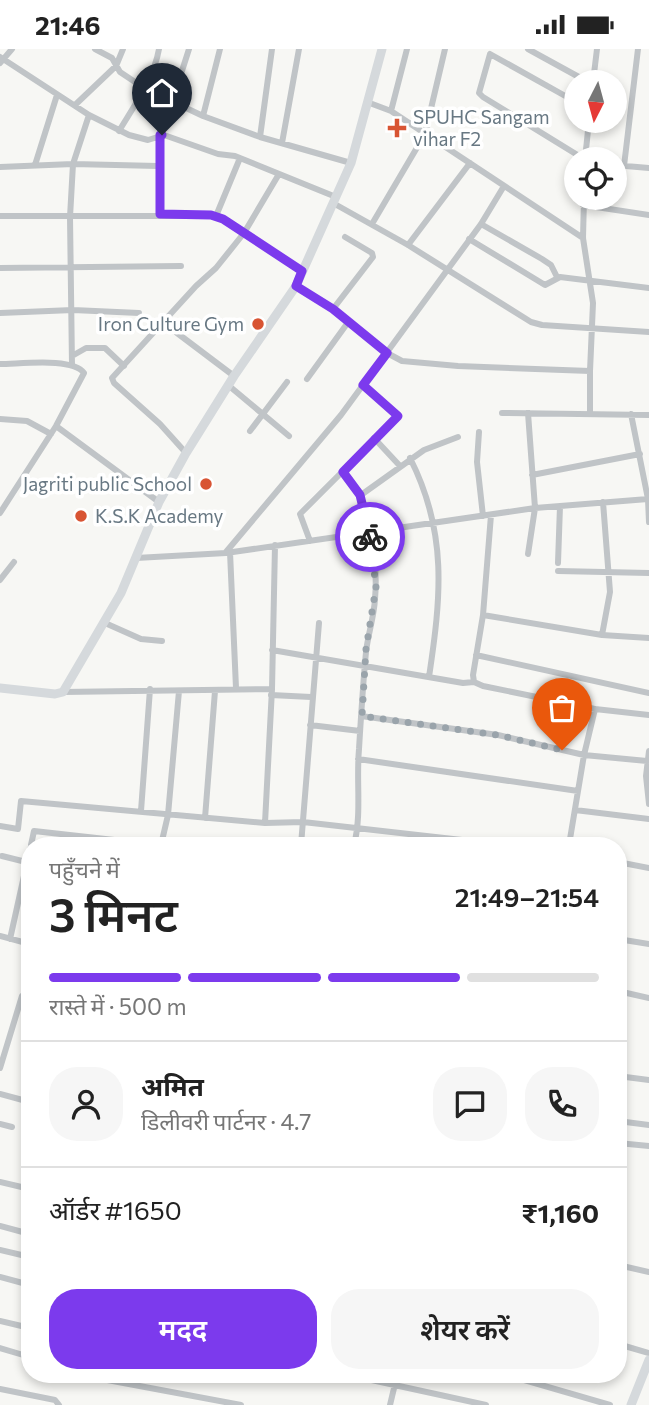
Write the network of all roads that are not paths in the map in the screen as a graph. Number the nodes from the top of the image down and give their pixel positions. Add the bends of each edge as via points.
1 (12, 49) edge
2 (95, 49) edge
3 (123, 49) edge
4 (159, 49) edge
5 (190, 49) edge
6 (220, 49) edge
7 (272, 49) edge
8 (299, 49) edge
9 (382, 49) edge
10 (407, 49) edge
11 (445, 49) edge
12 (528, 49) edge
13 (597, 49) edge
14 (638, 49) edge
15 (1, 60) edge
16 (116, 66) junction
17 (567, 70) edge
18 (593, 70) edge
19 (144, 88) junction
20 (57, 95) junction
21 (564, 95) edge
22 (172, 102) junction
23 (367, 102) junction
24 (75, 105) junction
25 (391, 111) junction
26 (89, 115) junction
27 (203, 116) junction
28 (119, 131) junction
29 (425, 134) junction
30 (160, 135) junction
31 (260, 137) junction
32 (282, 143) junction
33 (564, 147) edge
34 (626, 147) edge
35 (240, 158) junction
36 (351, 163) junction
37 (470, 163) junction
38 (73, 164) junction
39 (35, 165) junction
40 (158, 166) junction
41 (627, 166) edge
42 (0, 167) edge
43 (649, 168) edge
44 (279, 174) junction
45 (504, 186) junction
46 (334, 200) junction
47 (584, 210) edge
48 (624, 210) edge
49 (160, 214) junction
50 (649, 215) edge
51 (0, 216) edge
52 (216, 216) junction
53 (70, 217) junction
54 (372, 224) junction
55 (481, 224) junction
56 (244, 233) junction
57 (345, 237) dead end
58 (583, 238) junction
59 (469, 239) junction
60 (408, 245) junction
61 (71, 266) junction
62 (181, 266) dead end
63 (0, 268) edge
64 (446, 270) junction
65 (302, 271) junction
66 (557, 277) junction
67 (590, 282) junction
68 (296, 286) junction
69 (649, 288) edge
70 (333, 309) junction
71 (73, 310) junction
72 (0, 313) edge
73 (139, 313) dead end
74 (349, 321) junction
75 (592, 326) junction
76 (649, 332) edge
77 (177, 333) dead end
78 (387, 353) junction
79 (72, 356) junction
80 (0, 364) edge
81 (72, 365) junction
82 (124, 366) junction
83 (590, 370) junction
84 (234, 376) junction
85 (307, 379) dead end
86 (287, 382) dead end
87 (228, 385) junction
88 (363, 385) junction
89 (502, 413) dead end
90 (264, 414) junction
91 (528, 414) junction
92 (590, 414) junction
93 (631, 414) junction
94 (649, 415) edge
95 (0, 419) edge
96 (56, 426) junction
97 (250, 431) dead end
98 (479, 432) dead end
99 (51, 434) junction
100 (289, 436) dead end
101 (458, 437) dead end
102 (374, 438) junction
103 (186, 453) junction
104 (640, 454) junction
105 (411, 458) junction
106 (400, 466) junction
107 (343, 472) junction
108 (532, 475) junction
109 (360, 495) junction
110 (648, 499) edge
111 (159, 502) junction
112 (603, 502) junction
113 (560, 506) junction
114 (535, 508) junction
115 (0, 513) edge
116 (491, 515) junction
117 (483, 516) junction
118 (434, 521) junction
119 (649, 522) edge
120 (369, 533) junction
121 (310, 541) junction
122 (275, 545) junction
123 (228, 552) junction
124 (528, 554) dead end
125 (136, 558) junction
126 (14, 562) dead end
127 (609, 573) junction
128 (649, 573) edge
129 (0, 580) edge
130 (483, 615) junction
131 (105, 623) junction
132 (319, 623) dead end
133 (602, 635) junction
134 (649, 638) edge
135 (162, 641) dead end
136 (272, 650) junction
137 (476, 655) junction
138 (315, 657) junction
139 (365, 666) junction
140 (429, 677) junction
141 (474, 682) junction
142 (0, 688) edge
143 (236, 688) junction
144 (150, 689) junction
145 (178, 691) junction
146 (215, 691) junction
147 (63, 692) junction
148 (271, 692) junction
149 (649, 693) edge
150 (312, 697) junction
151 (596, 709) junction
152 (649, 715) edge
153 (362, 716) junction
154 (310, 725) junction
155 (360, 731) junction
156 (649, 751) edge
157 (584, 755) junction
158 (358, 759) junction
159 (647, 761) junction
160 (578, 791) junction
161 (649, 804) edge
162 (576, 810) junction
163 (141, 811) junction
164 (168, 814) junction
165 (205, 818) junction
166 (649, 819) edge
167 (303, 822) junction
168 (265, 823) junction
169 (0, 826) edge
170 (359, 828) junction
171 (18, 829) junction
172 (34, 831) junction
173 (32, 837) edge
174 (86, 837) edge
175 (162, 837) edge
176 (302, 837) edge
177 (357, 837) edge
178 (412, 837) edge
179 (571, 837) edge
180 (2, 856) dead end
181 (21, 860) edge
182 (627, 864) edge
183 (649, 868) edge
184 (21, 892) edge
185 (0, 936) edge
186 (10, 939) junction
187 (627, 940) edge
188 (21, 942) edge
189 (649, 944) edge
190 (627, 993) edge
191 (649, 998) edge
192 (21, 999) edge
193 (0, 1067) edge
194 (627, 1077) edge
195 (649, 1080) edge
196 (0, 1094) edge
197 (21, 1098) edge
198 (627, 1122) edge
199 (0, 1124) edge
200 (649, 1125) edge
201 (12, 1127) dead end
202 (627, 1144) edge
203 (649, 1146) edge
204 (0, 1182) edge
205 (21, 1187) edge
206 (0, 1226) edge
207 (21, 1232) edge
208 (0, 1250) edge
209 (21, 1255) edge
210 (627, 1267) edge
211 (649, 1272) edge
212 (0, 1277) edge
213 (21, 1283) edge
214 (0, 1321) edge
215 (21, 1326) edge
216 (627, 1347) edge
217 (0, 1348) edge
218 (649, 1353) edge
219 (21, 1354) edge
220 (649, 1360) edge
221 (123, 1383) edge
222 (390, 1383) edge
223 (531, 1383) edge
224 (395, 1384) junction
225 (0, 1389) edge
226 (590, 1402) edge
227 (59, 1405) edge
228 (241, 1405) edge
229 (390, 1405) edge
230 (486, 1405) edge
231 (610, 1405) edge
232 (631, 1405) edge

1 - 15 street
2 - 16 street via 112,58
3 - 16 street
4 - 19 street
5 - 22 street
6 - 27 street
7 - 31 street
8 - 32 street
9 - 23 street
10 - 25 street
11 - 29 street
12 - 17 street
13 - 18 street
14 - 34 street
15 - 20 street
16 - 19 street
16 - 24 street
19 - 22 street
19 - 28 street
20 - 24 street
20 - 39 street
21 - 33 street via 490,54 479,86 483,97
22 - 27 street
23 - 25 street
23 - 36 street
24 - 26 street
25 - 29 street
26 - 28 street
26 - 38 street
27 - 31 street
28 - 30 street via 145,140
29 - 37 street
29 - 54 street
30 - 35 street
30 - 40 street
31 - 32 street
32 - 36 street
35 - 44 street
35 - 52 street
36 - 46 street
37 - 45 street
37 - 60 street
38 - 39 street
38 - 40 street
38 - 53 street
39 - 42 street
40 - 49 street
41 - 43 street
44 - 46 street
44 - 56 street
45 - 55 street
45 - 58 street
46 - 54 street
46 - 65 street
47 - 58 street
48 - 50 street
49 - 52 street
49 - 53 street
51 - 53 street
52 - 56 street
53 - 61 street
54 - 60 street
55 - 59 street
55 - 66 street via 551,265
56 - 65 street
56 - 82 street
57 - 70 street via 373,257
58 - 67 street
59 - 64 street
59 - 66 street via 545,285
60 - 64 street
61 - 62 street
61 - 63 street
61 - 71 street
64 - 75 street via 534,323
64 - 78 street
65 - 68 street
66 - 67 street
67 - 69 street
67 - 75 street
68 - 70 street
68 - 84 street
70 - 74 street
71 - 72 street
71 - 73 street
71 - 79 street
74 - 78 street
74 - 85 street
75 - 76 street
75 - 83 street
77 - 84 street
78 - 83 street via 409,363
78 - 88 street
79 - 81 street
79 - 82 street via 86,348 105,348
80 - 81 street
81 - 96 street via 84,375
82 - 103 street via 112,378 114,383
83 - 92 street
84 - 87 street
86 - 90 street
87 - 90 street
87 - 103 street
88 - 102 street via 398,416
88 - 123 street
89 - 91 street
90 - 97 street
90 - 100 street
91 - 92 street
91 - 108 street
92 - 93 street
93 - 94 street
93 - 104 street
95 - 99 street via 26,421
96 - 99 street
96 - 111 street
98 - 117 street
99 - 115 street
101 - 105 street
102 - 106 street
102 - 107 street
103 - 111 street
104 - 108 street
104 - 110 street
105 - 106 street
105 - 118 street
106 - 109 street
107 - 109 street
107 - 121 street via 300,514
108 - 114 street
109 - 120 street
110 - 112 street
110 - 119 street
111 - 125 street
112 - 113 street
112 - 127 street
113 - 114 street
113 - 127 street via 558,567
114 - 116 street
114 - 124 street
116 - 117 street
116 - 130 street
117 - 118 street
118 - 120 street
118 - 140 street via 440,602
120 - 121 street
120 - 139 street via 376,587
121 - 122 street
122 - 123 street
122 - 136 street
123 - 125 street
123 - 143 street
125 - 131 street
126 - 129 street
127 - 128 street
127 - 133 street
130 - 133 street
130 - 137 street
131 - 135 street via 141,639
131 - 147 street
132 - 138 street
133 - 134 street
136 - 138 street
136 - 148 street
137 - 141 street
137 - 149 street
138 - 139 street
138 - 150 street
139 - 140 street
139 - 153 street
140 - 141 street
141 - 151 street
142 - 147 street
143 - 146 street
143 - 148 street
144 - 145 street
144 - 147 street
144 - 163 street
145 - 146 street
145 - 164 street
146 - 165 street
148 - 150 street
148 - 168 street
150 - 154 street
151 - 152 street
151 - 157 street
153 - 155 street
153 - 157 street via 498,735
154 - 155 street
154 - 167 street
155 - 158 street
156 - 159 street
157 - 159 street
157 - 160 street
158 - 160 street
158 - 170 street
159 - 161 street
160 - 162 street
162 - 166 street
162 - 179 street
163 - 164 street
163 - 171 street via 21,801
164 - 165 street
164 - 175 street
165 - 168 street
167 - 168 street
167 - 170 street
167 - 176 street
169 - 171 street
170 - 177 street
170 - 178 street
171 - 172 street
172 - 173 street
172 - 174 street
180 - 181 street
182 - 183 street
184 - 186 street
185 - 186 street
186 - 188 street
187 - 189 street
190 - 191 street
192 - 193 street
194 - 195 street
196 - 197 street
198 - 200 street
199 - 201 street
202 - 203 street
204 - 205 street
206 - 207 street
208 - 209 street
210 - 211 street
212 - 213 street
214 - 215 street
216 - 218 street
217 - 219 street
220 - 232 street
221 - 228 street
222 - 224 street
223 - 226 street
224 - 229 street
224 - 230 street
225 - 227 street via 55,1400
226 - 231 street

